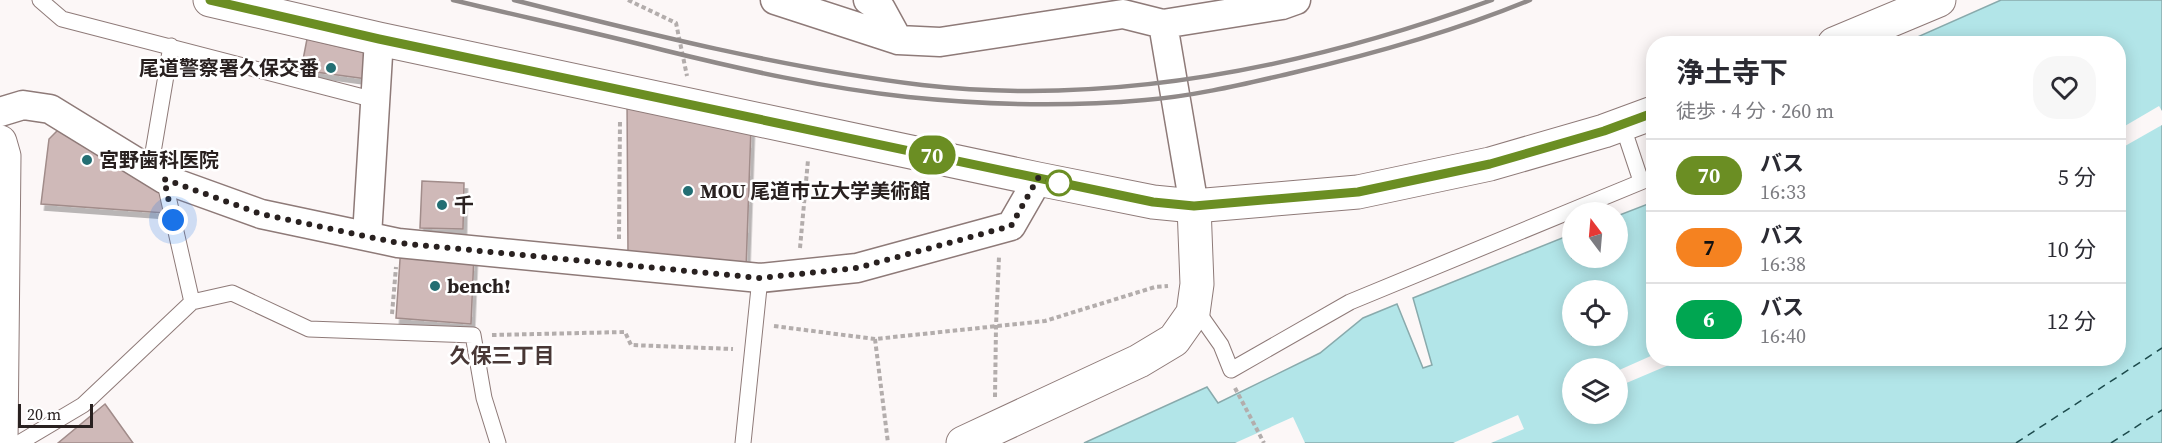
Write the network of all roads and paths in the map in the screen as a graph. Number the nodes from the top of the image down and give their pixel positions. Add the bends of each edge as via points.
1 (40, 0) edge
2 (210, 0) edge
3 (628, 0) edge
4 (775, 0) edge
5 (868, 0) edge
6 (1296, 0) edge
7 (1939, 0) edge
8 (1163, 24) junction
9 (1853, 36) edge
10 (379, 39) junction
11 (898, 40) junction
12 (171, 46) junction
13 (676, 78) dead end
14 (621, 89) junction
15 (375, 100) junction
16 (0, 112) edge
17 (1646, 115) edge
18 (1622, 124) junction
19 (811, 129) junction
20 (0, 142) edge
21 (157, 175) junction
22 (1646, 177) edge
23 (1038, 178) junction
24 (1646, 179) edge
25 (1194, 206) junction
26 (1000, 230) junction
27 (367, 236) junction
28 (398, 243) junction
29 (618, 265) junction
30 (798, 275) junction
31 (760, 278) junction
32 (1195, 295) junction
33 (192, 302) junction
34 (756, 324) junction
35 (996, 326) junction
36 (391, 332) junction
37 (473, 335) junction
38 (875, 339) junction
39 (753, 350) junction
40 (1234, 386) dead end
41 (995, 428) junction
42 (1, 443) edge
43 (19, 443) edge
44 (498, 443) edge
45 (743, 443) edge
46 (888, 443) edge
47 (963, 443) edge
48 (1264, 443) edge

1 - 12 lane via 62,19
2 - 10 main road
3 - 13 path via 676,23 687,80
4 - 11 street
5 - 11 street via 881,9
6 - 8 street
7 - 9 main road
8 - 11 street via 1123,14 940,42
8 - 25 street
10 - 14 main road
10 - 15 street
12 - 15 lane
12 - 21 lane
14 - 19 main road
14 - 29 path
15 - 27 street
16 - 21 street via 23,105 50,109
17 - 18 main road
18 - 22 lane
18 - 25 main road via 1490,164 1358,192
19 - 23 main road
19 - 30 path
20 - 42 main road via 4,156
21 - 27 street via 261,214
21 - 33 lane
23 - 25 main road via 1153,202
23 - 26 street via 1011,226
24 - 32 lane via 1350,302 1231,370
25 - 32 main road
26 - 30 street via 857,268
26 - 35 path
27 - 28 street
28 - 29 street
28 - 36 path
29 - 31 street
30 - 31 street
31 - 34 lane
32 - 35 path via 1155,287 1045,321
32 - 41 main road via 1193,312 1174,340 1139,361
33 - 36 lane via 232,293 309,329
33 - 43 lane via 83,405
34 - 38 path
34 - 39 lane
35 - 38 path
35 - 41 path
36 - 37 lane
37 - 39 path via 625,332 631,345
37 - 44 lane via 484,398
38 - 46 path
39 - 45 lane
40 - 48 path
41 - 47 main road

